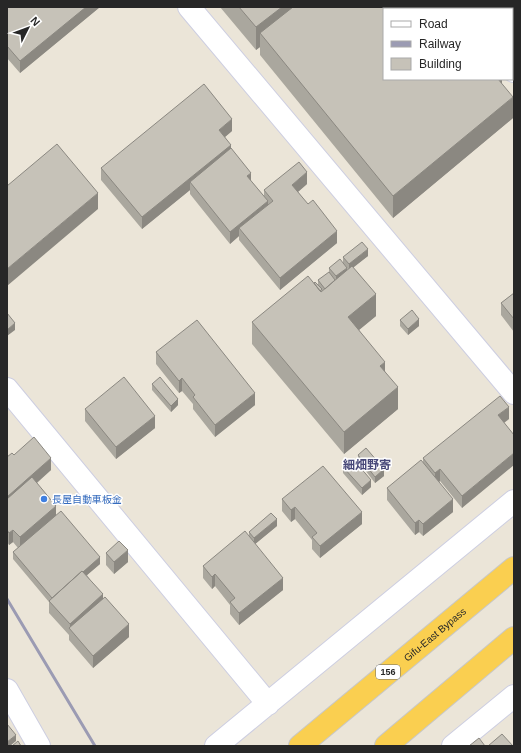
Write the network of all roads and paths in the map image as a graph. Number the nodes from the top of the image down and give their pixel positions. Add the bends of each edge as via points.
1 (189, 7) edge
2 (7, 389) edge
3 (514, 393) edge
4 (514, 501) edge
5 (514, 568) edge
6 (514, 638) edge
7 (7, 690) edge
8 (514, 696) edge
9 (268, 704) junction
10 (39, 746) edge
11 (216, 746) edge
12 (300, 746) edge
13 (386, 746) edge
14 (453, 746) edge

1 - 3 street
2 - 9 street
4 - 9 street
5 - 12 highway, Gifu-East Bypass / 156
6 - 13 highway
7 - 10 street
8 - 14 street
9 - 11 street

